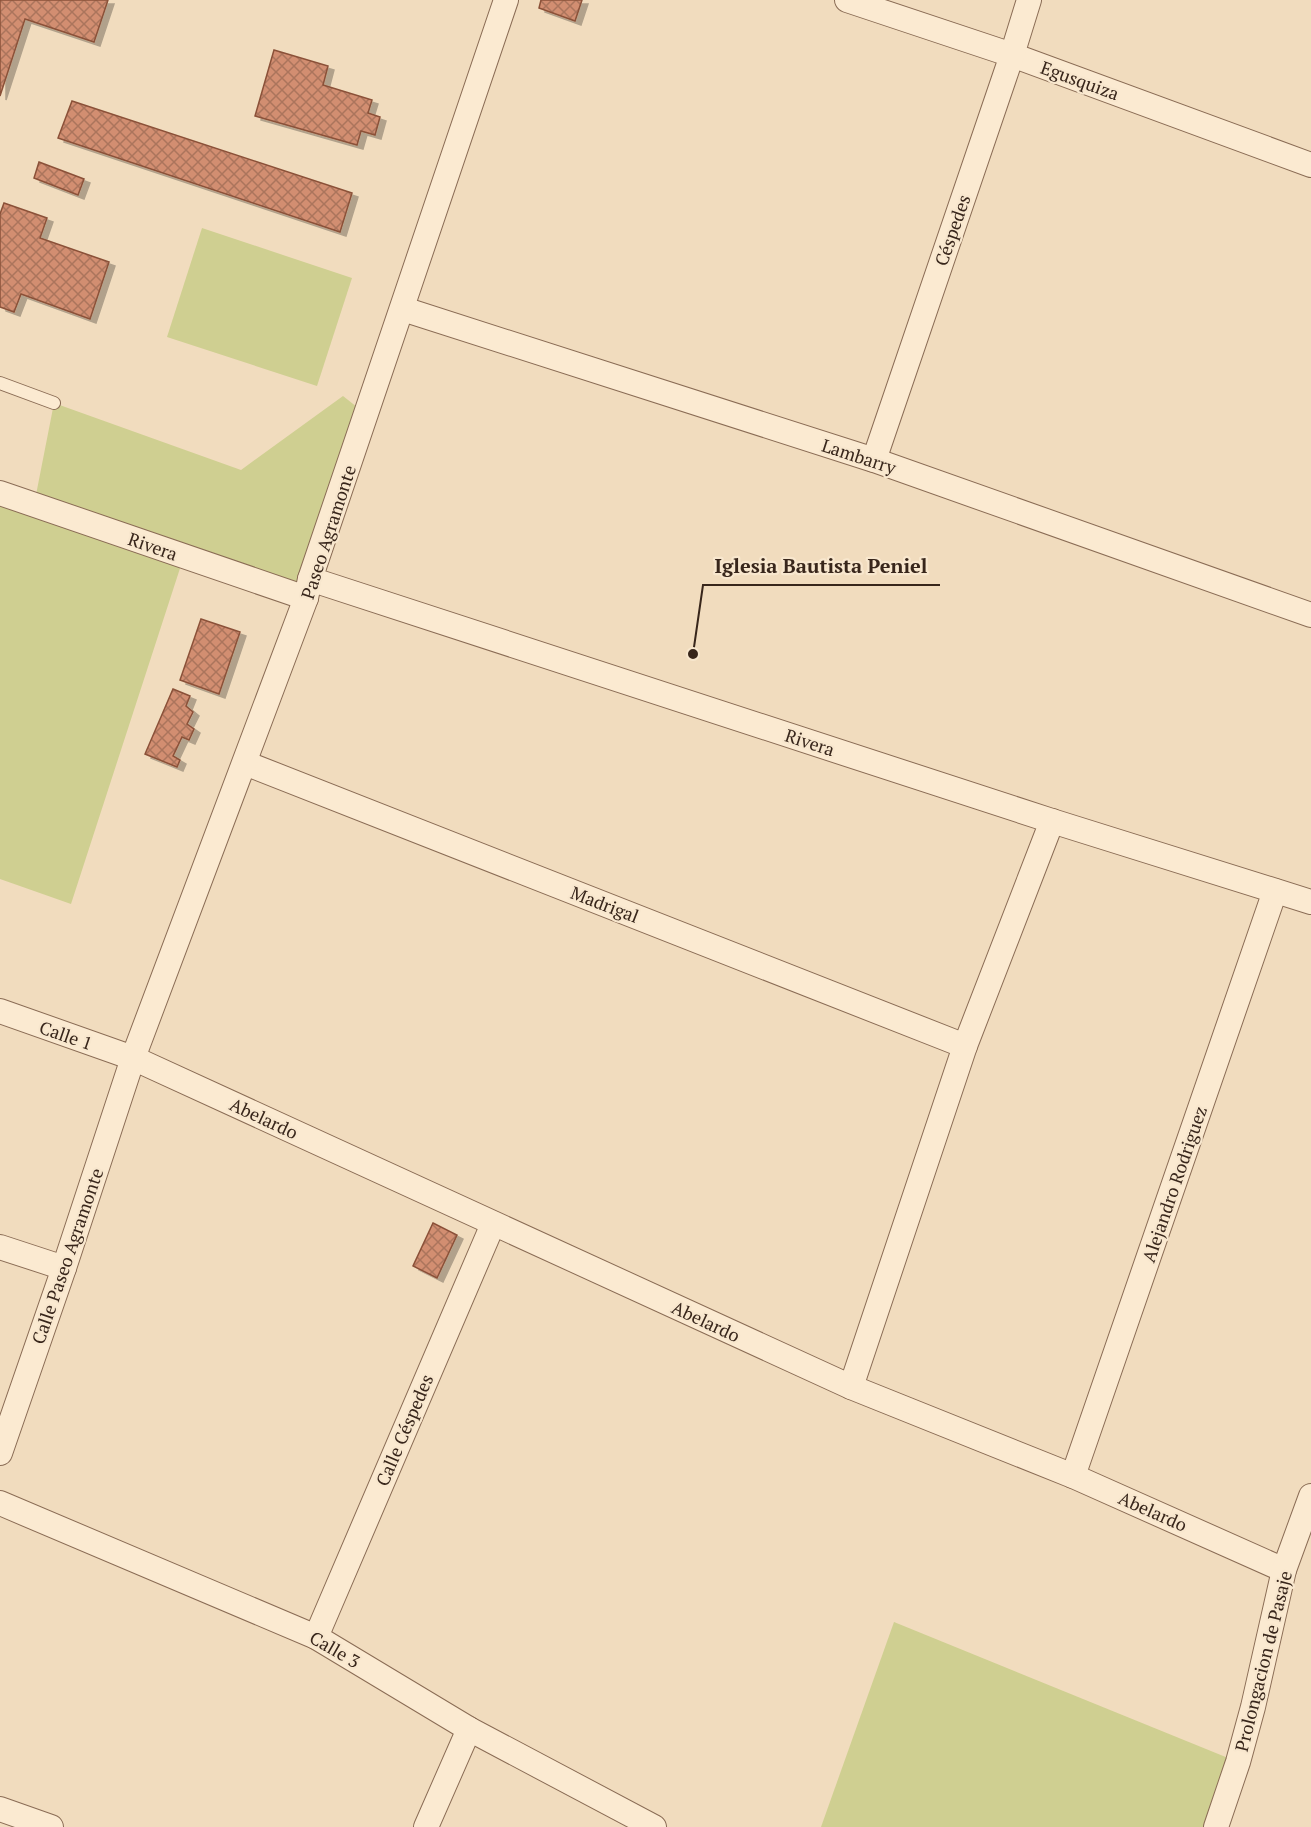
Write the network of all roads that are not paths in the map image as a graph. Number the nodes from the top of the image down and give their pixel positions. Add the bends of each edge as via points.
1 (506, 0) edge
2 (847, 0) edge
3 (1029, 0) edge
4 (1012, 55) junction
5 (1311, 165) edge
6 (404, 309) junction
7 (0, 382) edge
8 (54, 403) dead end
9 (874, 460) junction
10 (0, 493) edge
11 (308, 589) junction
12 (1311, 615) edge
13 (245, 763) junction
14 (1052, 821) junction
15 (1275, 891) junction
16 (1311, 902) edge
17 (0, 1011) edge
18 (965, 1046) junction
19 (133, 1058) junction
20 (493, 1224) junction
21 (0, 1247) edge
22 (64, 1268) junction
23 (850, 1387) junction
24 (0, 1453) edge
25 (1073, 1476) junction
26 (1311, 1496) edge
27 (0, 1503) edge
28 (1284, 1570) junction
29 (316, 1637) junction
30 (469, 1729) junction
31 (0, 1809) edge
32 (51, 1827) edge
33 (426, 1827) edge
34 (654, 1827) edge
35 (1216, 1827) edge

1 - 6 street, Paseo Agramonte
2 - 4 street, Egusquiza
3 - 4 street, Céspedes
4 - 5 street, Egusquiza
4 - 9 street, Céspedes
6 - 9 street, Lambarry
6 - 11 street, Paseo Agramonte
7 - 8 lane
9 - 12 street, Lambarry
10 - 11 street, Rivera
11 - 13 street, Paseo Agramonte
11 - 14 street, Rivera
13 - 18 street, Madrigal
13 - 19 street, Paseo Agramonte
14 - 15 street, Rivera
14 - 18 street
15 - 16 street, Rivera
15 - 25 street, Alejandro Rodriguez
17 - 19 street, Calle 1
18 - 23 street
19 - 20 street, Abelardo
19 - 22 street, Calle Paseo Agramonte
20 - 23 street, Abelardo
20 - 29 street, Calle Céspedes
21 - 22 street
22 - 24 street, Calle Paseo Agramonte
23 - 25 street, Abelardo
25 - 28 street, Abelardo
26 - 28 street, Prolongacion de Pasaje
27 - 29 street, Calle 3
28 - 35 street, Prolongacion de Pasaje via 1253,1707
29 - 30 street, Calle 3
30 - 33 street
30 - 34 street, Calle 3
31 - 32 street

